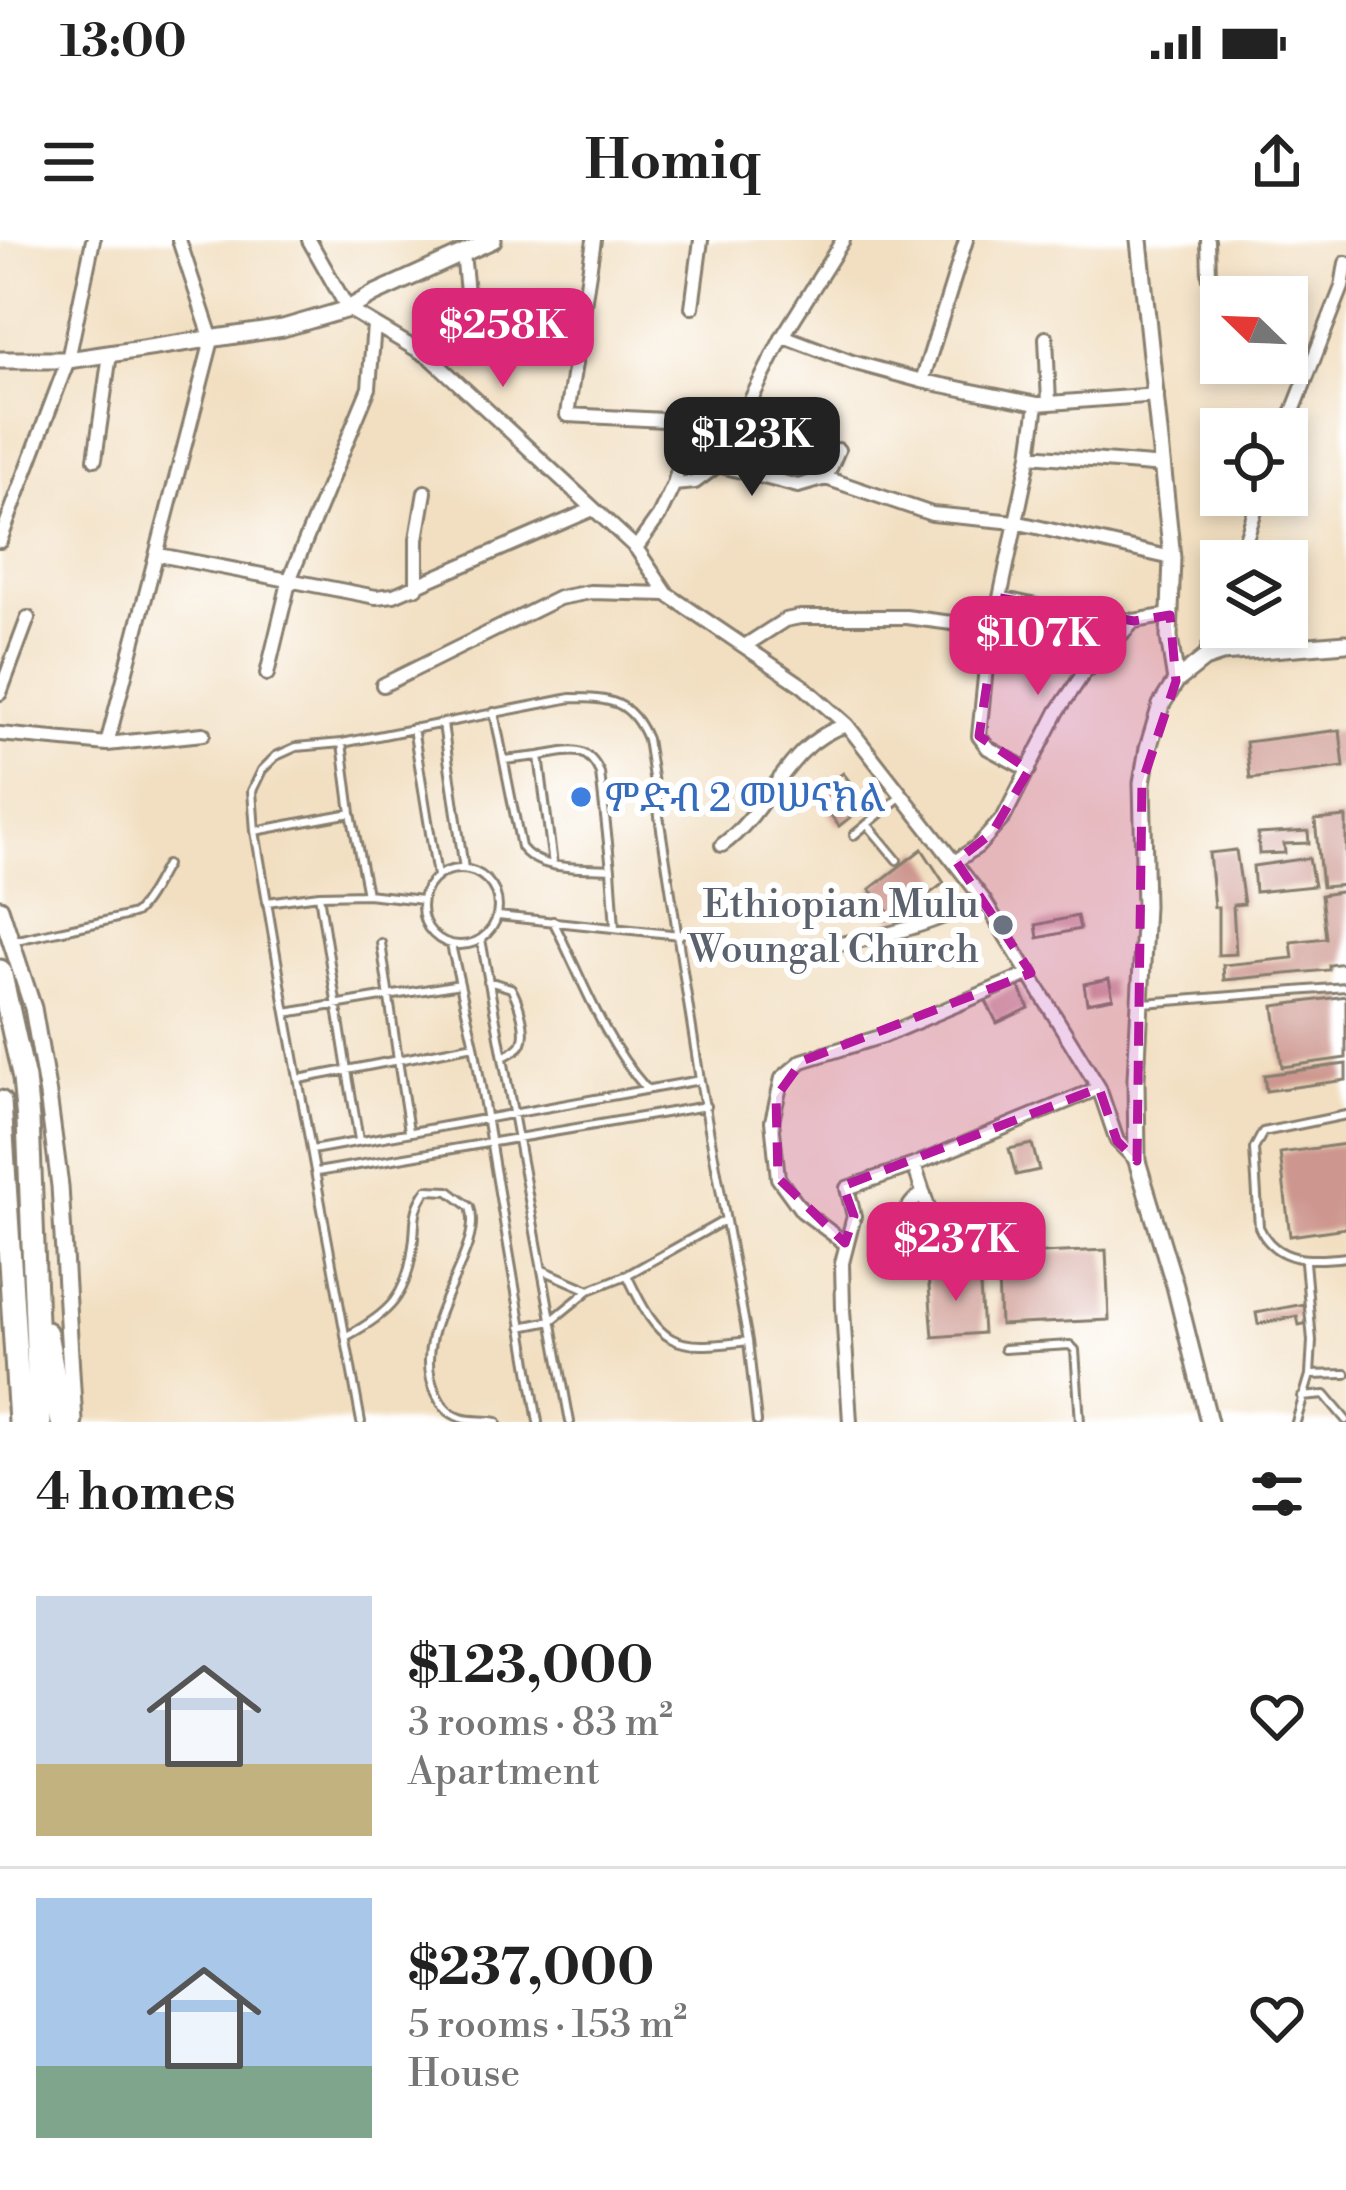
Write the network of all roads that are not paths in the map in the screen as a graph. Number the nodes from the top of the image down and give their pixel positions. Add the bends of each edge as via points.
1 (93, 240) edge
2 (179, 240) edge
3 (309, 240) edge
4 (594, 240) edge
5 (701, 240) edge
6 (843, 240) edge
7 (966, 240) edge
8 (1139, 240) edge
9 (1208, 240) edge
10 (489, 241) edge
11 (464, 253) junction
12 (1346, 263) edge
13 (1209, 276) dead end
14 (1344, 288) edge
15 (692, 307) dead end
16 (348, 309) junction
17 (470, 322) dead end
18 (374, 325) junction
19 (783, 336) junction
20 (1046, 338) dead end
21 (212, 340) junction
22 (110, 354) junction
23 (0, 360) edge
24 (68, 360) junction
25 (922, 381) junction
26 (1157, 395) junction
27 (1043, 404) junction
28 (1295, 408) edge
29 (838, 450) dead end
30 (1030, 455) junction
31 (95, 458) dead end
32 (718, 465) junction
33 (1164, 466) junction
34 (826, 478) junction
35 (674, 484) junction
36 (425, 492) dead end
37 (591, 510) junction
38 (1016, 522) junction
39 (0, 541) edge
40 (636, 548) junction
41 (159, 555) junction
42 (1172, 558) junction
43 (290, 578) junction
44 (417, 588) junction
45 (667, 594) junction
46 (1000, 598) junction
47 (1170, 615) junction
48 (28, 618) dead end
49 (1134, 621) junction
50 (990, 628) junction
51 (1346, 643) edge
52 (746, 645) junction
53 (1209, 648) edge
54 (1204, 659) junction
55 (267, 674) dead end
56 (1175, 681) junction
57 (383, 685) dead end
58 (0, 693) edge
59 (494, 712) junction
60 (443, 724) junction
61 (847, 725) junction
62 (413, 728) junction
63 (0, 734) edge
64 (203, 734) dead end
65 (342, 743) junction
66 (106, 744) junction
67 (539, 756) junction
68 (504, 760) junction
69 (1030, 770) junction
70 (902, 795) junction
71 (351, 813) junction
72 (867, 824) junction
73 (255, 831) junction
74 (854, 835) dead end
75 (722, 845) dead end
76 (897, 860) dead end
77 (956, 861) junction
78 (166, 865) dead end
79 (553, 865) junction
80 (464, 868) junction
81 (611, 869) junction
82 (437, 876) junction
83 (368, 894) junction
84 (319, 895) junction
85 (983, 899) junction
86 (422, 901) junction
87 (267, 902) junction
88 (0, 908) edge
89 (497, 916) junction
90 (553, 921) junction
91 (615, 928) junction
92 (680, 935) junction
93 (482, 939) junction
94 (11, 942) junction
95 (381, 943) dead end
96 (451, 945) junction
97 (746, 956) dead end
98 (0, 970) edge
99 (1031, 973) junction
100 (487, 981) junction
101 (461, 984) junction
102 (1346, 987) edge
103 (390, 994) junction
104 (336, 1002) junction
105 (1140, 1004) junction
106 (286, 1013) junction
107 (474, 1045) junction
108 (505, 1057) junction
109 (398, 1060) junction
110 (347, 1070) junction
111 (298, 1079) junction
112 (700, 1079) junction
113 (645, 1087) junction
114 (1099, 1088) junction
115 (0, 1102) edge
116 (706, 1106) junction
117 (512, 1111) junction
118 (1346, 1115) edge
119 (486, 1117) junction
120 (410, 1131) junction
121 (517, 1139) junction
122 (359, 1140) junction
123 (488, 1144) junction
124 (312, 1150) junction
125 (1137, 1161) junction
126 (914, 1165) junction
127 (317, 1172) junction
128 (5, 1183) junction
129 (924, 1195) junction
130 (0, 1211) edge
131 (725, 1220) junction
132 (934, 1225) dead end
133 (845, 1243) junction
134 (32, 1249) junction
135 (908, 1250) dead end
136 (1346, 1257) edge
137 (1305, 1262) junction
138 (543, 1270) junction
139 (627, 1275) junction
140 (589, 1290) junction
141 (551, 1321) junction
142 (521, 1327) junction
143 (347, 1336) junction
144 (748, 1341) junction
145 (1004, 1349) dead end
146 (1346, 1374) edge
147 (1310, 1375) junction
148 (1303, 1397) junction
149 (1346, 1420) edge
150 (20, 1422) edge
151 (40, 1422) edge
152 (62, 1422) edge
153 (74, 1422) edge
154 (361, 1422) edge
155 (497, 1422) edge
156 (538, 1422) edge
157 (570, 1422) edge
158 (757, 1422) edge
159 (850, 1422) edge
160 (1080, 1422) edge
161 (1209, 1422) edge
162 (1296, 1422) edge

1 - 24 street
2 - 21 street
3 - 16 street
4 - 35 street via 567,415 684,421
5 - 15 street
6 - 19 street
7 - 25 street
8 - 26 street
9 - 13 street
10 - 11 street
11 - 16 street
11 - 17 street
12 - 14 street
14 - 28 street
16 - 18 street
16 - 21 street
18 - 37 street via 431,358
18 - 43 street via 369,388
19 - 25 street
19 - 32 street
20 - 27 street
21 - 22 street
21 - 41 street
22 - 24 street
22 - 31 street
23 - 24 street
24 - 39 street
25 - 27 street
26 - 27 street
26 - 33 street
27 - 30 street
29 - 34 street
30 - 33 street
30 - 38 street
32 - 34 street via 798,486
32 - 35 street via 695,482
33 - 42 street
34 - 38 street via 932,514
35 - 40 street
36 - 44 street
37 - 40 street
37 - 44 street
38 - 42 street
38 - 46 street
40 - 45 street
41 - 43 street
41 - 66 street
42 - 47 street
43 - 44 street via 376,597
43 - 55 street
45 - 52 street
45 - 57 street via 559,598
46 - 49 street
46 - 50 street
47 - 49 street
47 - 56 street
48 - 58 street
49 - 69 street via 1069,692
50 - 52 street via 906,616 800,617
50 - 69 street via 979,736
51 - 54 street
52 - 61 street
53 - 54 street
54 - 56 street
56 - 105 street via 1142,782
59 - 60 lane
59 - 68 lane
59 - 92 lane via 600,698 638,718
60 - 62 lane
60 - 80 lane
61 - 70 street
61 - 75 street via 813,741
62 - 65 lane
62 - 82 lane
63 - 66 street
64 - 66 street
65 - 71 lane
65 - 73 lane via 296,747 262,770 253,791
67 - 68 lane
67 - 79 lane
67 - 81 lane via 577,751 594,759
68 - 79 lane via 520,848
69 - 77 street via 992,833
70 - 72 lane
70 - 77 street
71 - 73 lane
71 - 83 lane
72 - 74 lane
72 - 76 lane
73 - 87 lane
77 - 85 street
78 - 94 lane via 125,919
79 - 81 lane
80 - 82 lane
80 - 89 lane via 495,890
81 - 91 lane
82 - 86 lane
83 - 84 lane
83 - 86 lane
84 - 87 lane
84 - 104 lane
85 - 97 street via 887,937
85 - 99 street
86 - 96 lane via 427,928
87 - 106 lane
88 - 94 street
89 - 90 lane
89 - 93 lane
90 - 91 lane
90 - 113 lane via 601,1025
91 - 92 lane
92 - 112 lane
93 - 96 lane
93 - 100 lane
94 - 153 street via 33,1008 60,1186
95 - 103 lane
96 - 101 lane
98 - 134 highway via 24,1079
99 - 114 street
99 - 133 street via 802,1061 782,1078 772,1121 778,1178 802,1210
100 - 108 lane
100 - 108 lane via 517,997 524,1040
101 - 103 lane
101 - 107 lane
102 - 105 lane
103 - 104 lane
103 - 109 lane
104 - 106 lane
104 - 110 lane
105 - 125 street
106 - 111 lane
107 - 109 lane
107 - 119 lane
108 - 117 lane
109 - 110 lane
109 - 120 lane
110 - 111 lane
110 - 122 lane
111 - 124 lane
112 - 113 lane
112 - 116 lane
113 - 117 lane
114 - 125 street via 1117,1141
114 - 126 street
115 - 128 highway
116 - 121 lane
116 - 131 lane
117 - 119 lane
117 - 121 lane
118 - 137 lane via 1275,1127 1254,1149 1259,1227 1272,1245
119 - 120 lane
119 - 123 lane
120 - 122 lane
121 - 123 lane
121 - 138 lane
122 - 124 lane
123 - 127 lane
123 - 142 lane
124 - 127 lane
125 - 161 street
126 - 129 street
126 - 133 street via 848,1188 854,1216
127 - 143 lane
128 - 130 highway
128 - 150 highway
129 - 132 street
129 - 135 street via 905,1210
131 - 139 lane
131 - 144 lane
133 - 159 street
134 - 151 highway
134 - 152 highway
136 - 137 lane
137 - 147 lane
138 - 140 lane
138 - 141 lane
139 - 140 lane
139 - 144 lane via 653,1322 680,1345
140 - 141 lane
141 - 142 lane
141 - 157 lane
142 - 156 lane
143 - 154 lane
143 - 155 lane via 396,1303 415,1207 427,1190 449,1191 470,1207 473,1231 438,1317 431,1384 458,1418
144 - 158 lane
145 - 160 lane via 1070,1345
146 - 147 lane
147 - 148 lane
148 - 149 lane via 1325,1395
148 - 162 lane

